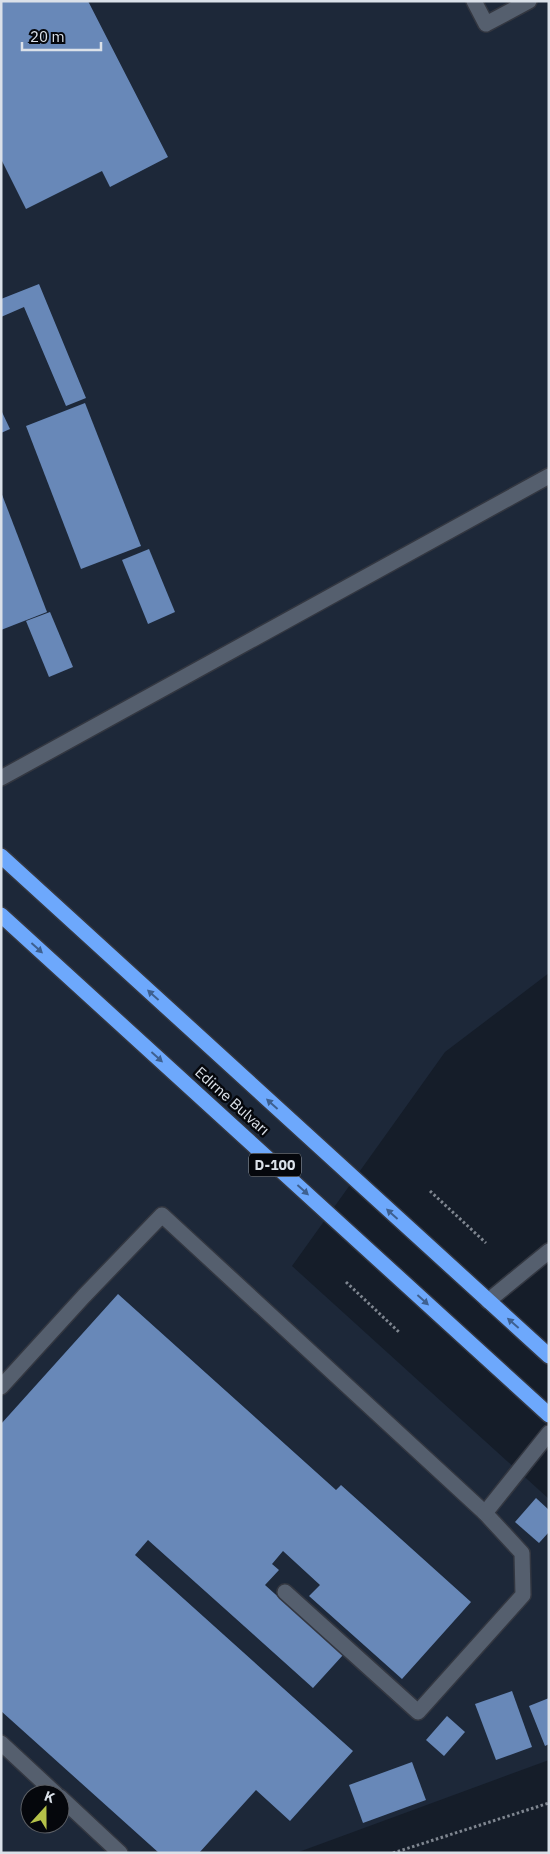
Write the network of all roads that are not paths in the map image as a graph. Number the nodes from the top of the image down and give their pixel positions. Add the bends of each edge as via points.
1 (474, 1) edge
2 (529, 1) edge
3 (549, 476) edge
4 (1, 778) edge
5 (1, 856) edge
6 (1, 915) edge
7 (549, 1251) edge
8 (488, 1301) junction
9 (549, 1356) edge
10 (1, 1387) edge
11 (549, 1415) edge
12 (549, 1433) edge
13 (485, 1513) junction
14 (285, 1592) dead end
15 (1, 1743) edge
16 (45, 1784) edge
17 (70, 1807) edge
18 (120, 1853) edge

1 - 2 street via 486,24
3 - 4 street
8 -> 5 highway, Edirne Bulvarı / D-100
6 -> 11 highway, Edirne Bulvarı / D-100
7 - 8 street
9 -> 8 highway, Edirne Bulvarı / D-100
10 - 13 street via 162,1215
12 - 13 street
13 - 14 street via 522,1553 523,1595 418,1712
15 - 16 street
17 - 18 street

